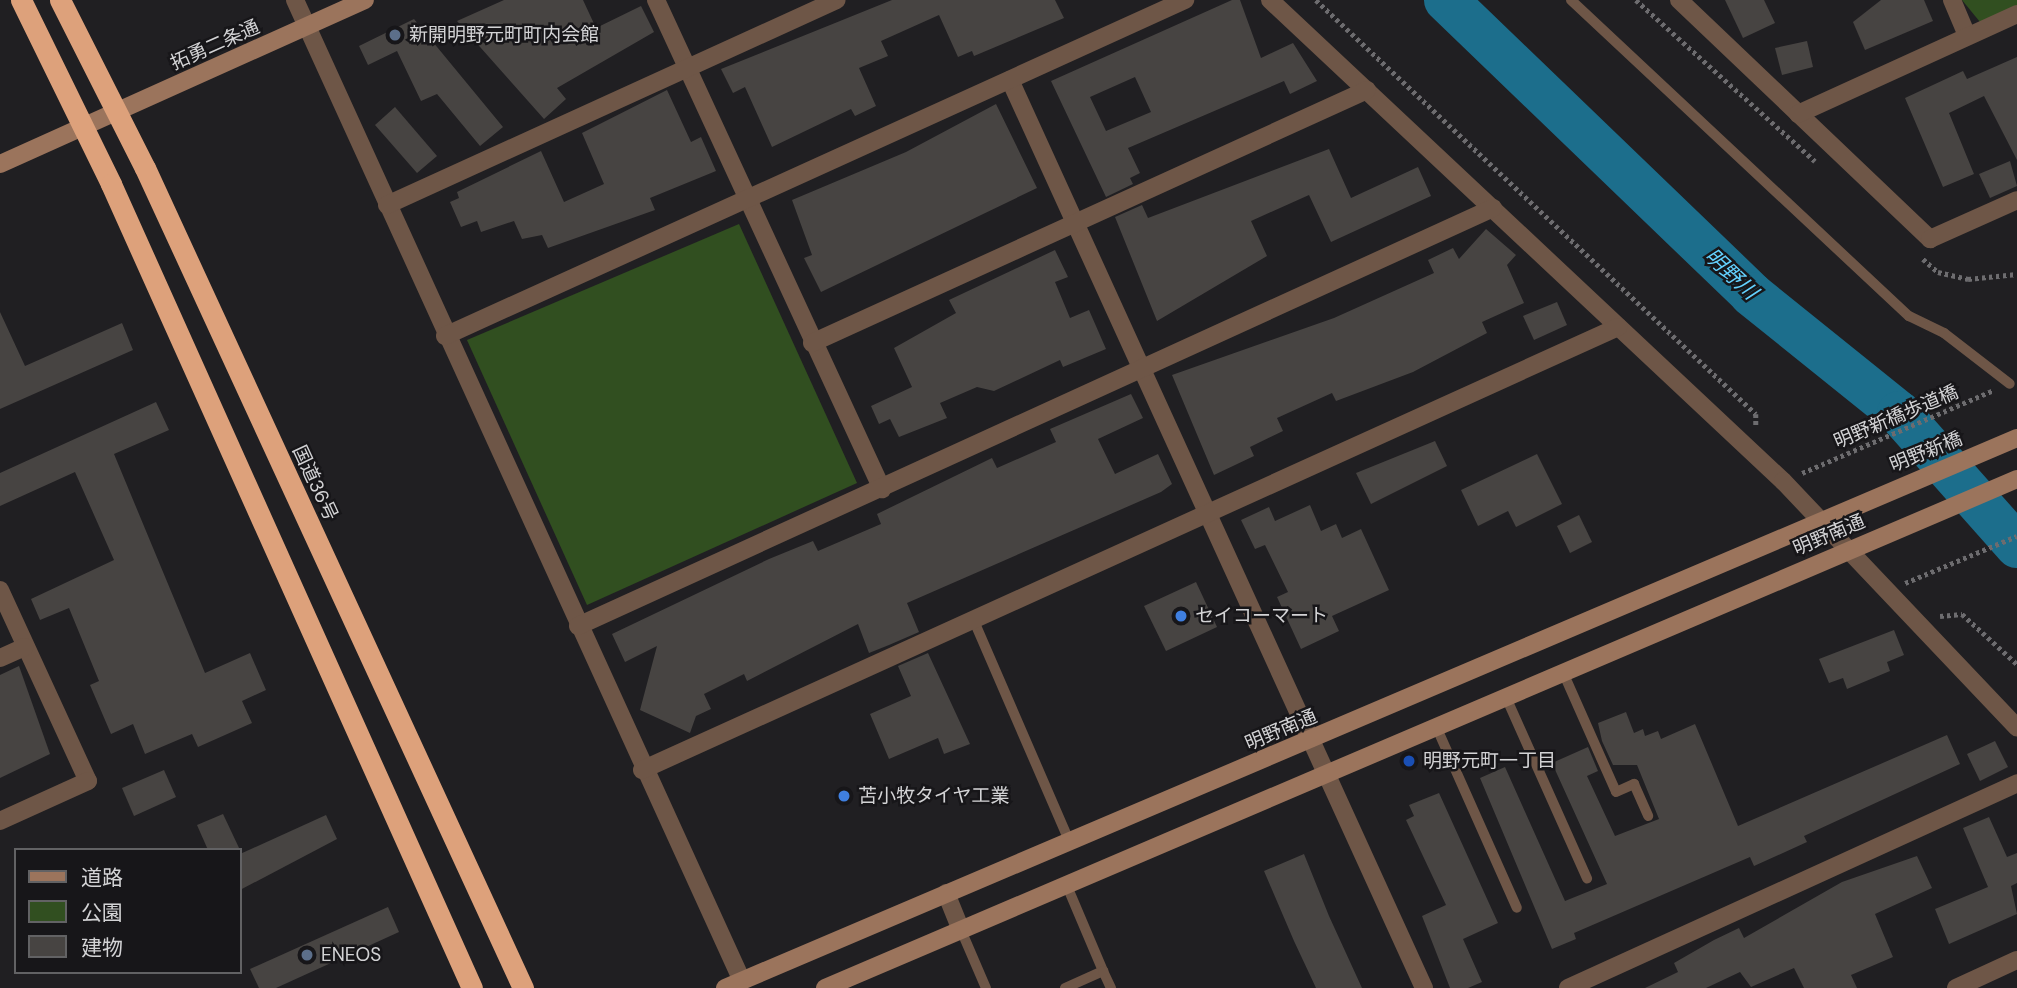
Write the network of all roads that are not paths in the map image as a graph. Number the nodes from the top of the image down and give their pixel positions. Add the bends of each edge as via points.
1 (21, 0) edge
2 (60, 0) edge
3 (295, 0) edge
4 (365, 0) edge
5 (656, 0) edge
6 (837, 0) edge
7 (1185, 0) edge
8 (1270, 0) edge
9 (1571, 0) edge
10 (1679, 0) edge
11 (1952, 0) edge
12 (2017, 14) edge
13 (307, 27) junction
14 (1967, 36) junction
15 (688, 68) junction
16 (1010, 80) junction
17 (1367, 90) junction
18 (114, 113) junction
19 (1798, 114) junction
20 (82, 127) junction
21 (0, 163) edge
22 (749, 198) junction
23 (2017, 200) edge
24 (387, 205) junction
25 (1493, 208) junction
26 (1078, 225) junction
27 (1618, 327) junction
28 (445, 336) junction
29 (812, 343) junction
30 (1144, 369) junction
31 (2010, 384) dead end
32 (2017, 438) edge
33 (2017, 479) edge
34 (881, 489) junction
35 (1852, 506) joint
36 (1210, 514) junction
37 (1819, 518) junction
38 (1848, 550) junction
39 (0, 590) edge
40 (974, 621) junction
41 (578, 626) junction
42 (25, 647) junction
43 (0, 658) edge
44 (1562, 670) junction
45 (1505, 695) junction
46 (1435, 724) junction
47 (2017, 728) edge
48 (1313, 738) junction
49 (642, 771) junction
50 (1328, 772) junction
51 (2017, 783) edge
52 (1648, 816) dead end
53 (0, 821) edge
54 (1069, 841) junction
55 (1587, 878) dead end
56 (1067, 886) junction
57 (946, 894) junction
58 (1517, 908) dead end
59 (961, 930) junction
60 (2017, 960) edge
61 (1103, 971) junction
62 (733, 985) edge
63 (472, 988) edge
64 (523, 988) edge
65 (825, 988) edge
66 (986, 988) edge
67 (1065, 988) edge
68 (1111, 988) edge
69 (1424, 988) edge
70 (1568, 988) edge
71 (1956, 988) edge

1 - 20 highway
2 - 18 highway, 国道36号
3 - 13 street
4 - 13 street, 拓勇二条通
5 - 15 street
6 - 15 street
7 - 16 street
8 - 17 street
9 - 31 lane via 1909,316 1944,333
10 - 19 street
11 - 14 street
12 - 14 street
13 - 18 street, 拓勇二条通
13 - 24 street
14 - 19 street
15 - 22 street
15 - 24 street
16 - 22 street
16 - 26 street
17 - 25 street
17 - 26 street
18 - 20 street, 拓勇二条通
18 - 64 highway, 国道36号
19 - 23 street via 1930,239
20 - 21 street, 拓勇二条通
20 - 63 highway
22 - 28 street
22 - 29 street
24 - 28 street
25 - 27 street
25 - 30 street
26 - 29 street
26 - 30 street
27 - 36 street
27 - 37 street
28 - 41 street
29 - 34 street
30 - 34 street
30 - 36 street
32 - 35 street, 明野新橋
33 - 38 street, 明野南通
34 - 41 street
35 - 37 street, 明野南通
36 - 40 street
36 - 48 street
37 - 38 street
37 - 48 street, 明野南通
38 - 44 street, 明野南通
38 - 47 street
39 - 42 street
40 - 49 street
40 - 54 lane
41 - 49 street
42 - 43 street
42 - 53 street via 88,780
44 - 45 street, 明野南通
44 - 52 lane via 1616,792 1634,784
45 - 46 street, 明野南通
45 - 55 lane
46 - 50 street, 明野南通
46 - 58 lane
48 - 50 street
48 - 54 street, 明野南通
49 - 62 street
50 - 56 street, 明野南通
50 - 69 street
51 - 70 street
54 - 57 street, 明野南通
56 - 59 street, 明野南通
56 - 61 lane
57 - 59 street
57 - 62 street, 明野南通
59 - 65 street, 明野南通
59 - 66 lane
60 - 71 street
61 - 67 lane
61 - 68 lane

